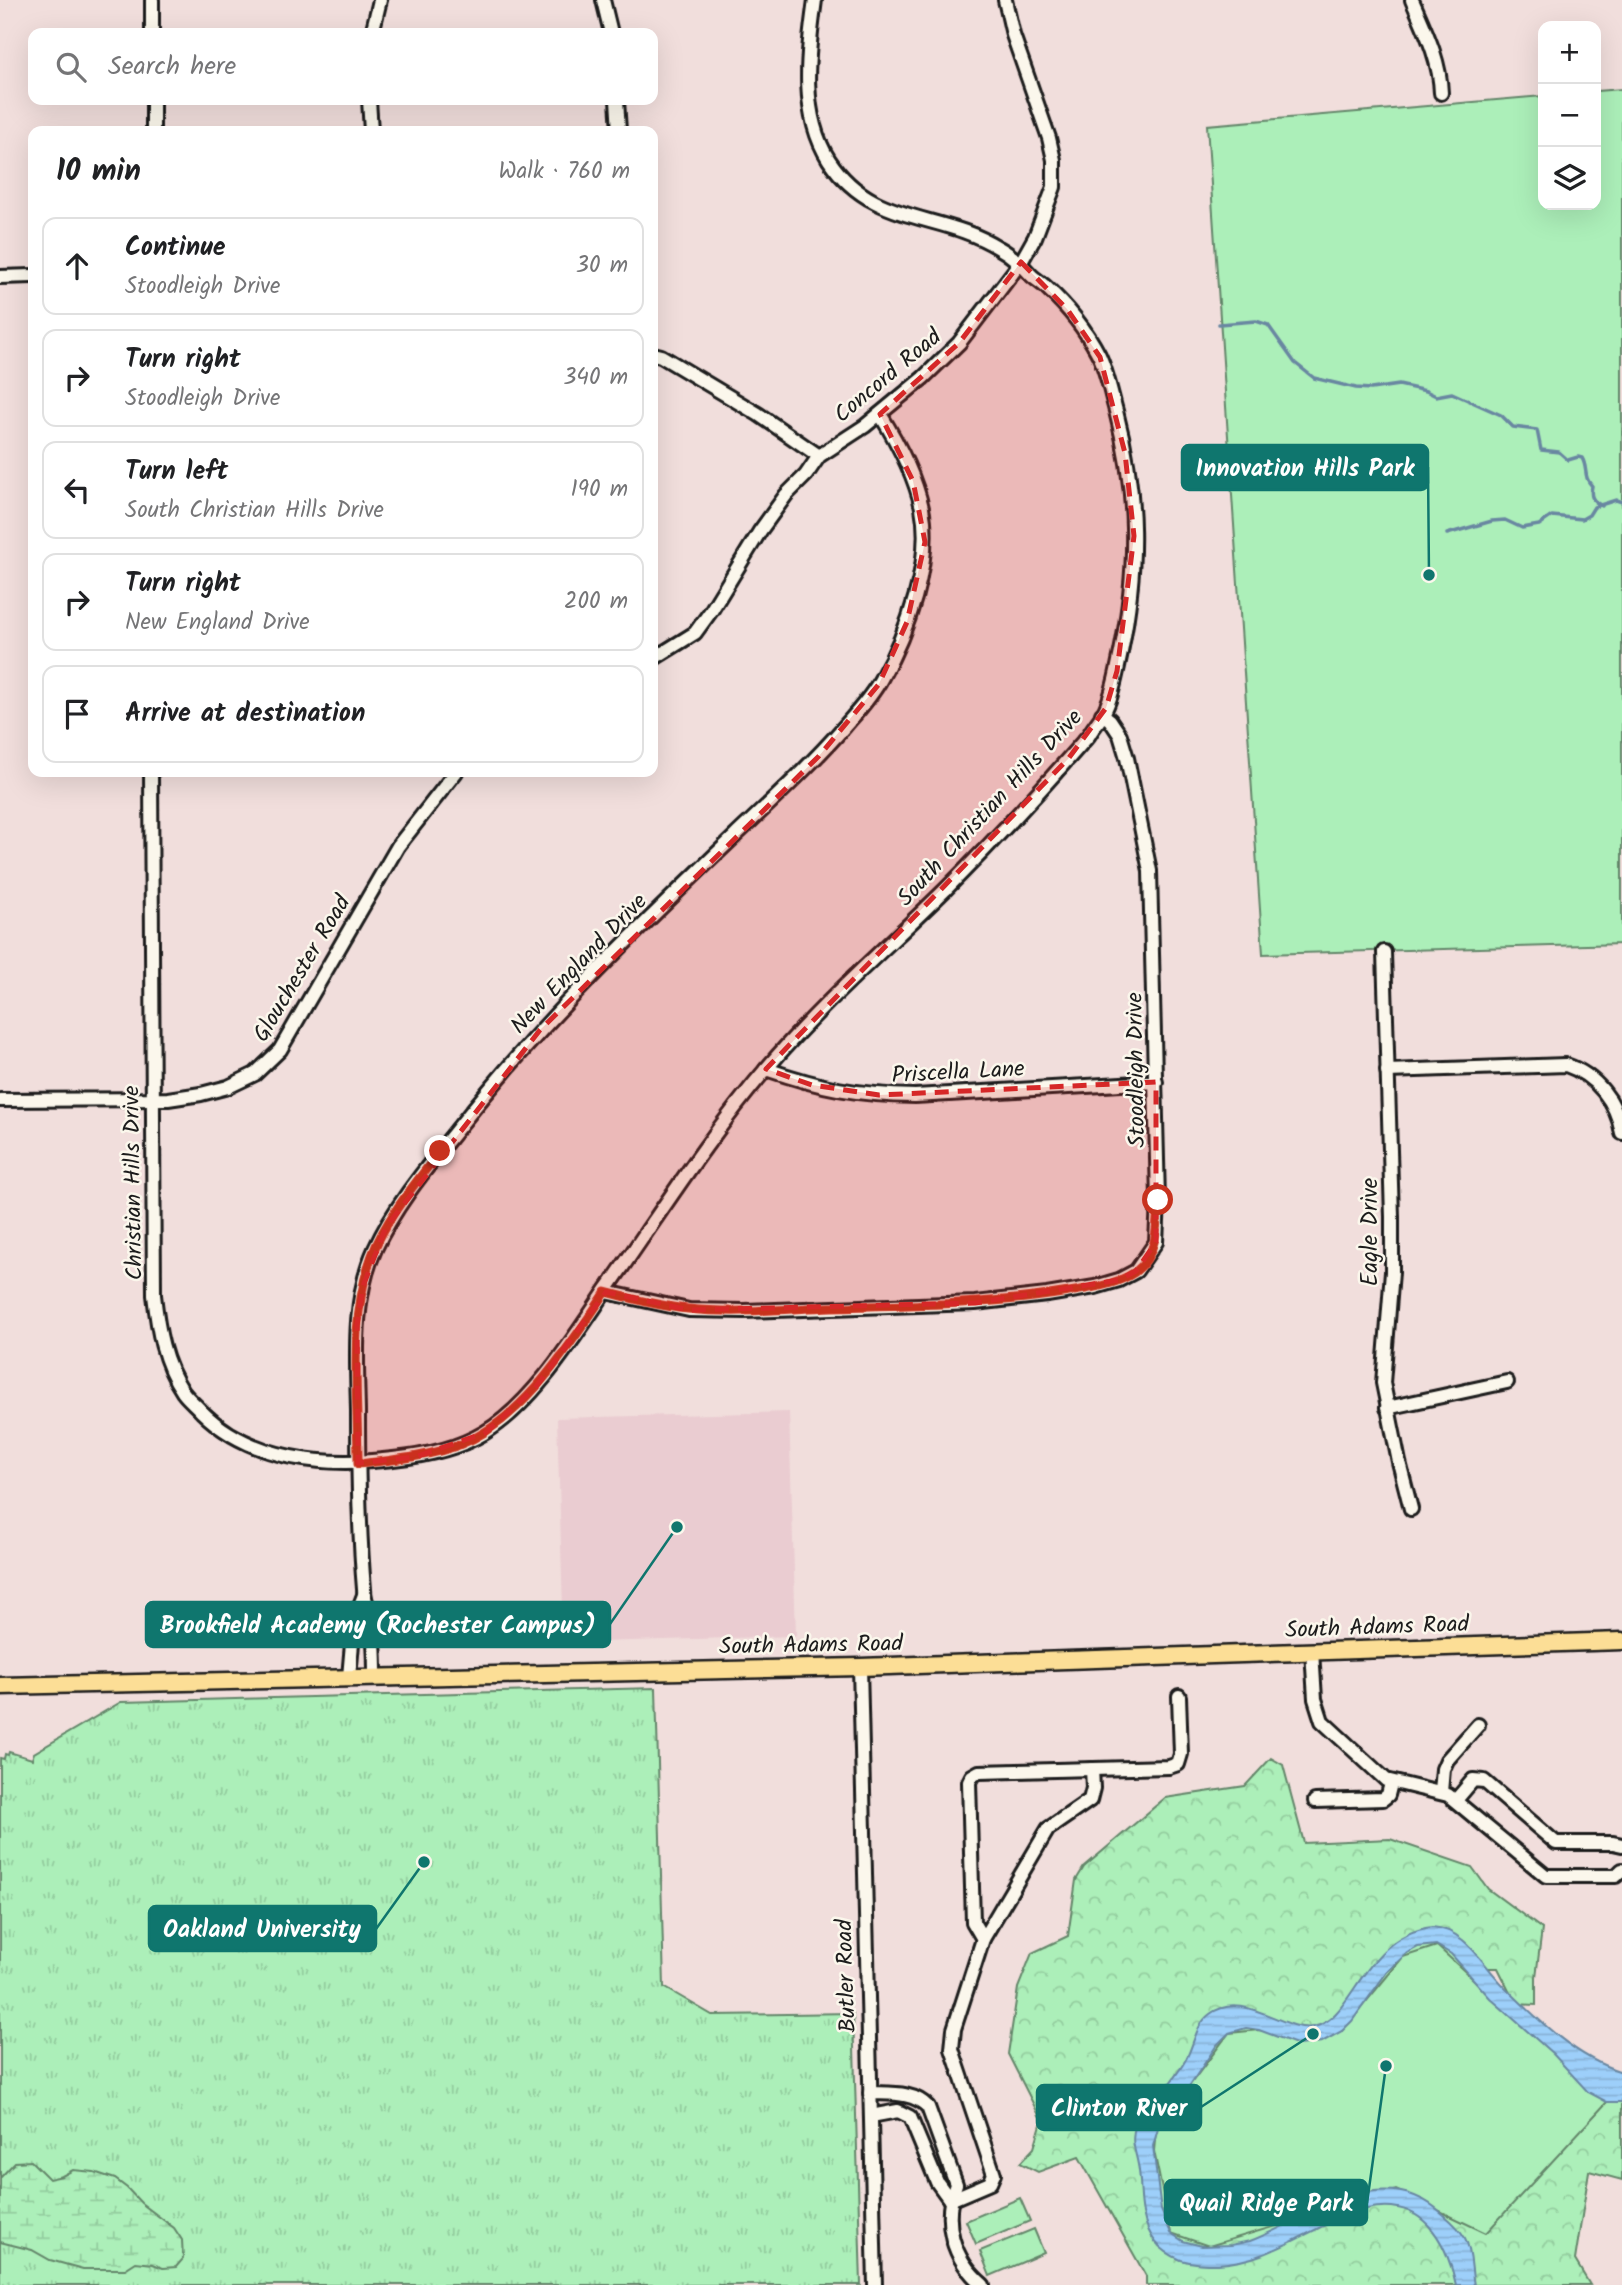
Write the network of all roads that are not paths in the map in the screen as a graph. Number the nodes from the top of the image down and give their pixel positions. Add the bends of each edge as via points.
1 (152, 0) edge
2 (380, 0) edge
3 (603, 0) edge
4 (815, 0) edge
5 (1005, 0) edge
6 (1412, 0) edge
7 (152, 28) edge
8 (373, 28) edge
9 (610, 28) edge
10 (1441, 93) dead end
11 (153, 105) edge
12 (369, 105) edge
13 (617, 105) edge
14 (153, 126) edge
15 (371, 126) edge
16 (620, 126) edge
17 (1021, 262) junction
18 (28, 276) edge
19 (0, 277) edge
20 (658, 355) edge
21 (880, 414) junction
22 (818, 456) junction
23 (658, 656) edge
24 (1102, 714) junction
25 (151, 777) edge
26 (452, 777) edge
27 (1384, 951) dead end
28 (766, 1069) junction
29 (1387, 1071) junction
30 (1156, 1082) junction
31 (0, 1100) edge
32 (152, 1100) junction
33 (1622, 1133) edge
34 (606, 1292) junction
35 (1507, 1382) dead end
36 (1387, 1408) junction
37 (358, 1464) junction
38 (1411, 1509) dead end
39 (364, 1594) junction
40 (1622, 1641) edge
41 (1312, 1651) junction
42 (860, 1667) junction
43 (376, 1677) junction
44 (349, 1678) junction
45 (0, 1686) edge
46 (1179, 1696) dead end
47 (1478, 1726) dead end
48 (1092, 1769) junction
49 (1391, 1783) junction
50 (1441, 1792) junction
51 (1456, 1800) junction
52 (1315, 1801) dead end
53 (1622, 1845) edge
54 (1622, 1870) edge
55 (983, 1938) junction
56 (870, 2093) junction
57 (871, 2116) junction
58 (950, 2200) junction
59 (875, 2285) edge
60 (983, 2285) edge

1 - 7 street
2 - 8 street
3 - 9 street
4 - 17 street, South Christian Hills Drive via 808,83 814,133 829,160 848,184 870,201 966,232
5 - 17 street, Concord Road via 1054,160 1054,187 1046,212
6 - 10 street via 1429,39
11 - 14 street
12 - 15 street
13 - 16 street
17 - 21 street, Concord Road via 959,343
17 - 24 street, South Christian Hills Drive via 1067,309 1100,357 1125,453 1134,536 1133,574 1117,671
18 - 19 street
20 - 22 street via 758,414
21 - 22 street, Concord Road
21 - 37 street, New England Drive via 904,455 923,509 925,542 907,622 879,684 818,757 611,954 540,1030 440,1151 386,1227 363,1286 357,1325
22 - 23 street, Concord Road via 760,531 695,632
24 - 28 street, South Christian Hills Drive via 1089,735 947,888
24 - 30 street, Stoodleigh Drive via 1120,735 1127,758 1150,872
25 - 32 street, Christian Hills Drive
26 - 32 street, Glouchester Road via 397,846 280,1050 254,1074 228,1087
27 - 29 street, Eagle Drive
28 - 30 street, Priscella Lane via 812,1085 880,1095
28 - 34 street, South Christian Hills Drive via 720,1126
29 - 33 street via 1566,1065 1600,1087 1617,1112
29 - 36 street, Eagle Drive via 1392,1217 1383,1363
30 - 34 street, Stoodleigh Drive via 1156,1242 1136,1271 1119,1280 975,1303 744,1311 689,1310
31 - 32 street, Glouchester Road
32 - 37 street, Christian Hills Drive via 157,1323 184,1394 232,1435 264,1450 301,1460
34 - 37 street, South Christian Hills Drive via 535,1388 485,1433 458,1446 415,1457
35 - 36 street
36 - 38 street, Eagle Drive
37 - 39 street, New England Drive
39 - 43 street, New England Drive
39 - 44 street, New England Drive via 354,1621
40 - 41 main road, South Adams Road
41 - 42 main road, South Adams Road
41 - 49 street via 1315,1699 1322,1721
42 - 43 main road, South Adams Road
42 - 56 street, Butler Road
43 - 44 main road, South Adams Road
44 - 45 main road, South Adams Road
46 - 48 street via 1178,1764
47 - 50 street via 1447,1760
48 - 55 street via 1090,1800 1048,1829
48 - 55 street via 979,1772 972,1776 974,1922
49 - 50 street
49 - 52 street via 1383,1799
50 - 51 street
51 - 53 street via 1473,1780 1484,1781 1556,1843
51 - 54 street via 1546,1876 1616,1876
55 - 58 street via 952,2049 994,2174 990,2183
56 - 57 street, Butler Road
56 - 58 street via 912,2096 928,2107 956,2183
57 - 58 street via 898,2111 910,2116 937,2182
57 - 59 street, Butler Road
58 - 60 street via 954,2245

